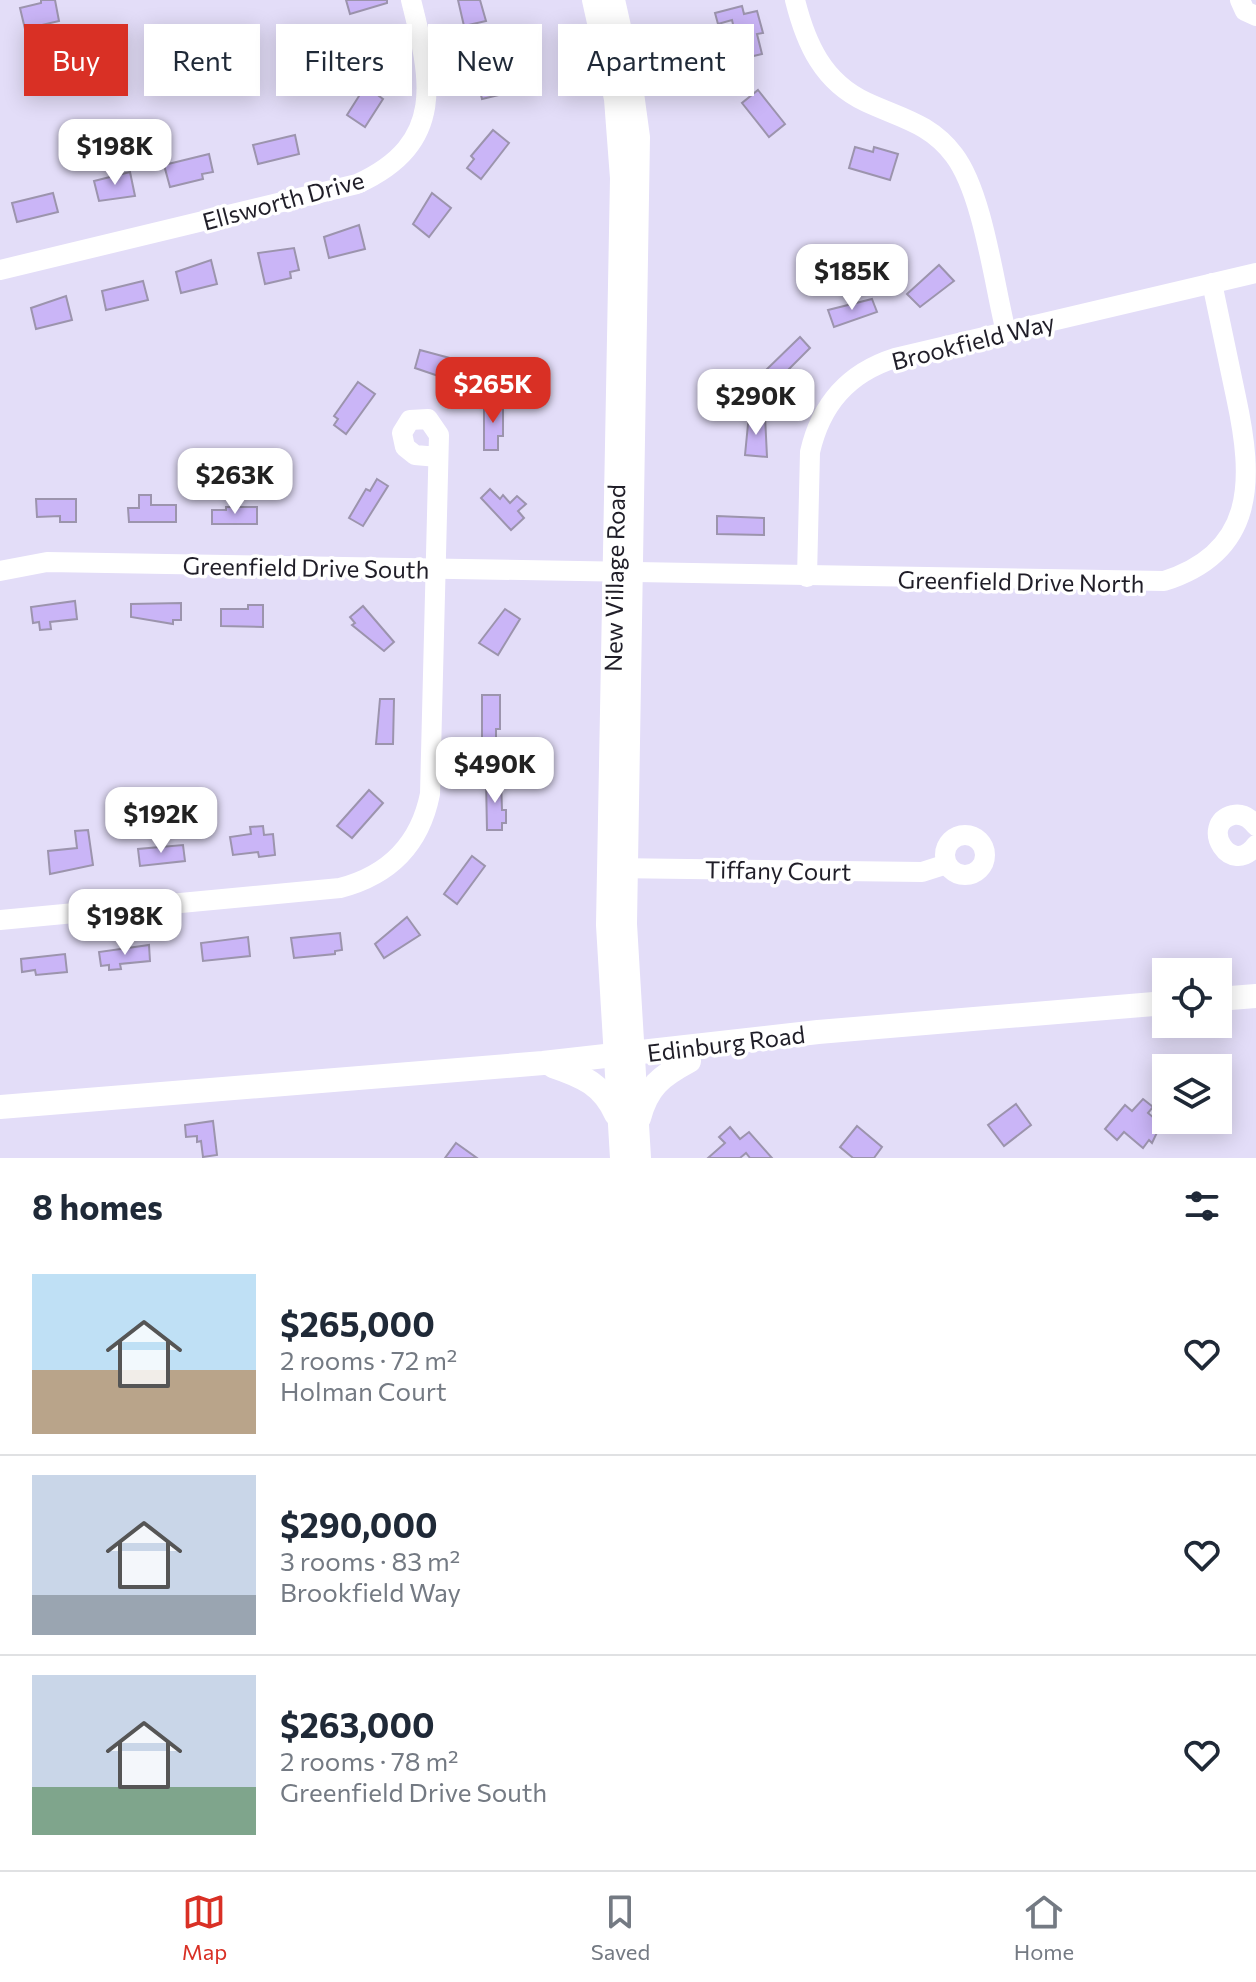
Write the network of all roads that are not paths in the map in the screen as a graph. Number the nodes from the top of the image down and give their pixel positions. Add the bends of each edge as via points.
1 (411, 0) edge
2 (594, 0) edge
3 (613, 0) edge
4 (795, 0) edge
5 (1240, 0) edge
6 (1256, 16) edge
7 (0, 270) edge
8 (1256, 273) edge
9 (1212, 283) junction
10 (1006, 332) junction
11 (438, 457) dead end
12 (435, 570) junction
13 (0, 571) edge
14 (622, 574) junction
15 (807, 577) junction
16 (1256, 824) edge
17 (1256, 845) edge
18 (947, 864) dead end
19 (617, 868) junction
20 (0, 920) edge
21 (1256, 996) edge
22 (1232, 998) edge
23 (1152, 1004) edge
24 (1256, 1010) edge
25 (1232, 1013) edge
26 (1152, 1019) edge
27 (622, 1056) junction
28 (689, 1061) junction
29 (543, 1063) junction
30 (0, 1107) edge
31 (628, 1127) junction
32 (622, 1158) edge
33 (639, 1158) edge

1 - 7 street, Ellsworth Drive via 426,60 428,98 405,150 376,176
2 - 14 main road, New Village Road via 621,138
3 - 14 main road, New Village Road via 638,137
4 - 10 street via 808,44 832,78 867,103 923,126 955,156 973,195
5 - 6 street via 1245,11
8 - 9 street, Brookfield Way
9 - 10 street, Brookfield Way
9 - 15 street, Greenfield Drive North via 1250,479 1237,528 1205,563 1180,576 1145,584
10 - 15 street, Brookfield Way via 877,364 832,399 810,452
11 - 12 street
12 - 13 street, Greenfield Drive South via 47,562
12 - 14 street, Greenfield Drive South
12 - 20 street via 430,794 417,835 394,863 340,888
14 - 15 street, Greenfield Drive North
14 - 19 main road, New Village Road
16 - 17 street via 1245,816 1232,816 1218,835 1232,855 1244,855
18 - 19 street, Tiffany Court via 922,872
19 - 27 main road, New Village Road
21 - 22 main road
23 - 27 main road, Edinburg Road via 818,1032
24 - 25 main road
26 - 28 main road, Edinburg Road
27 - 28 main road, Edinburg Road
27 - 29 main road, Edinburg Road
27 - 31 main road, New Village Road
28 - 31 main road via 648,1089
29 - 30 main road, Edinburg Road
29 - 31 main road via 594,1083
31 - 32 main road, New Village Road
31 - 33 main road, New Village Road

